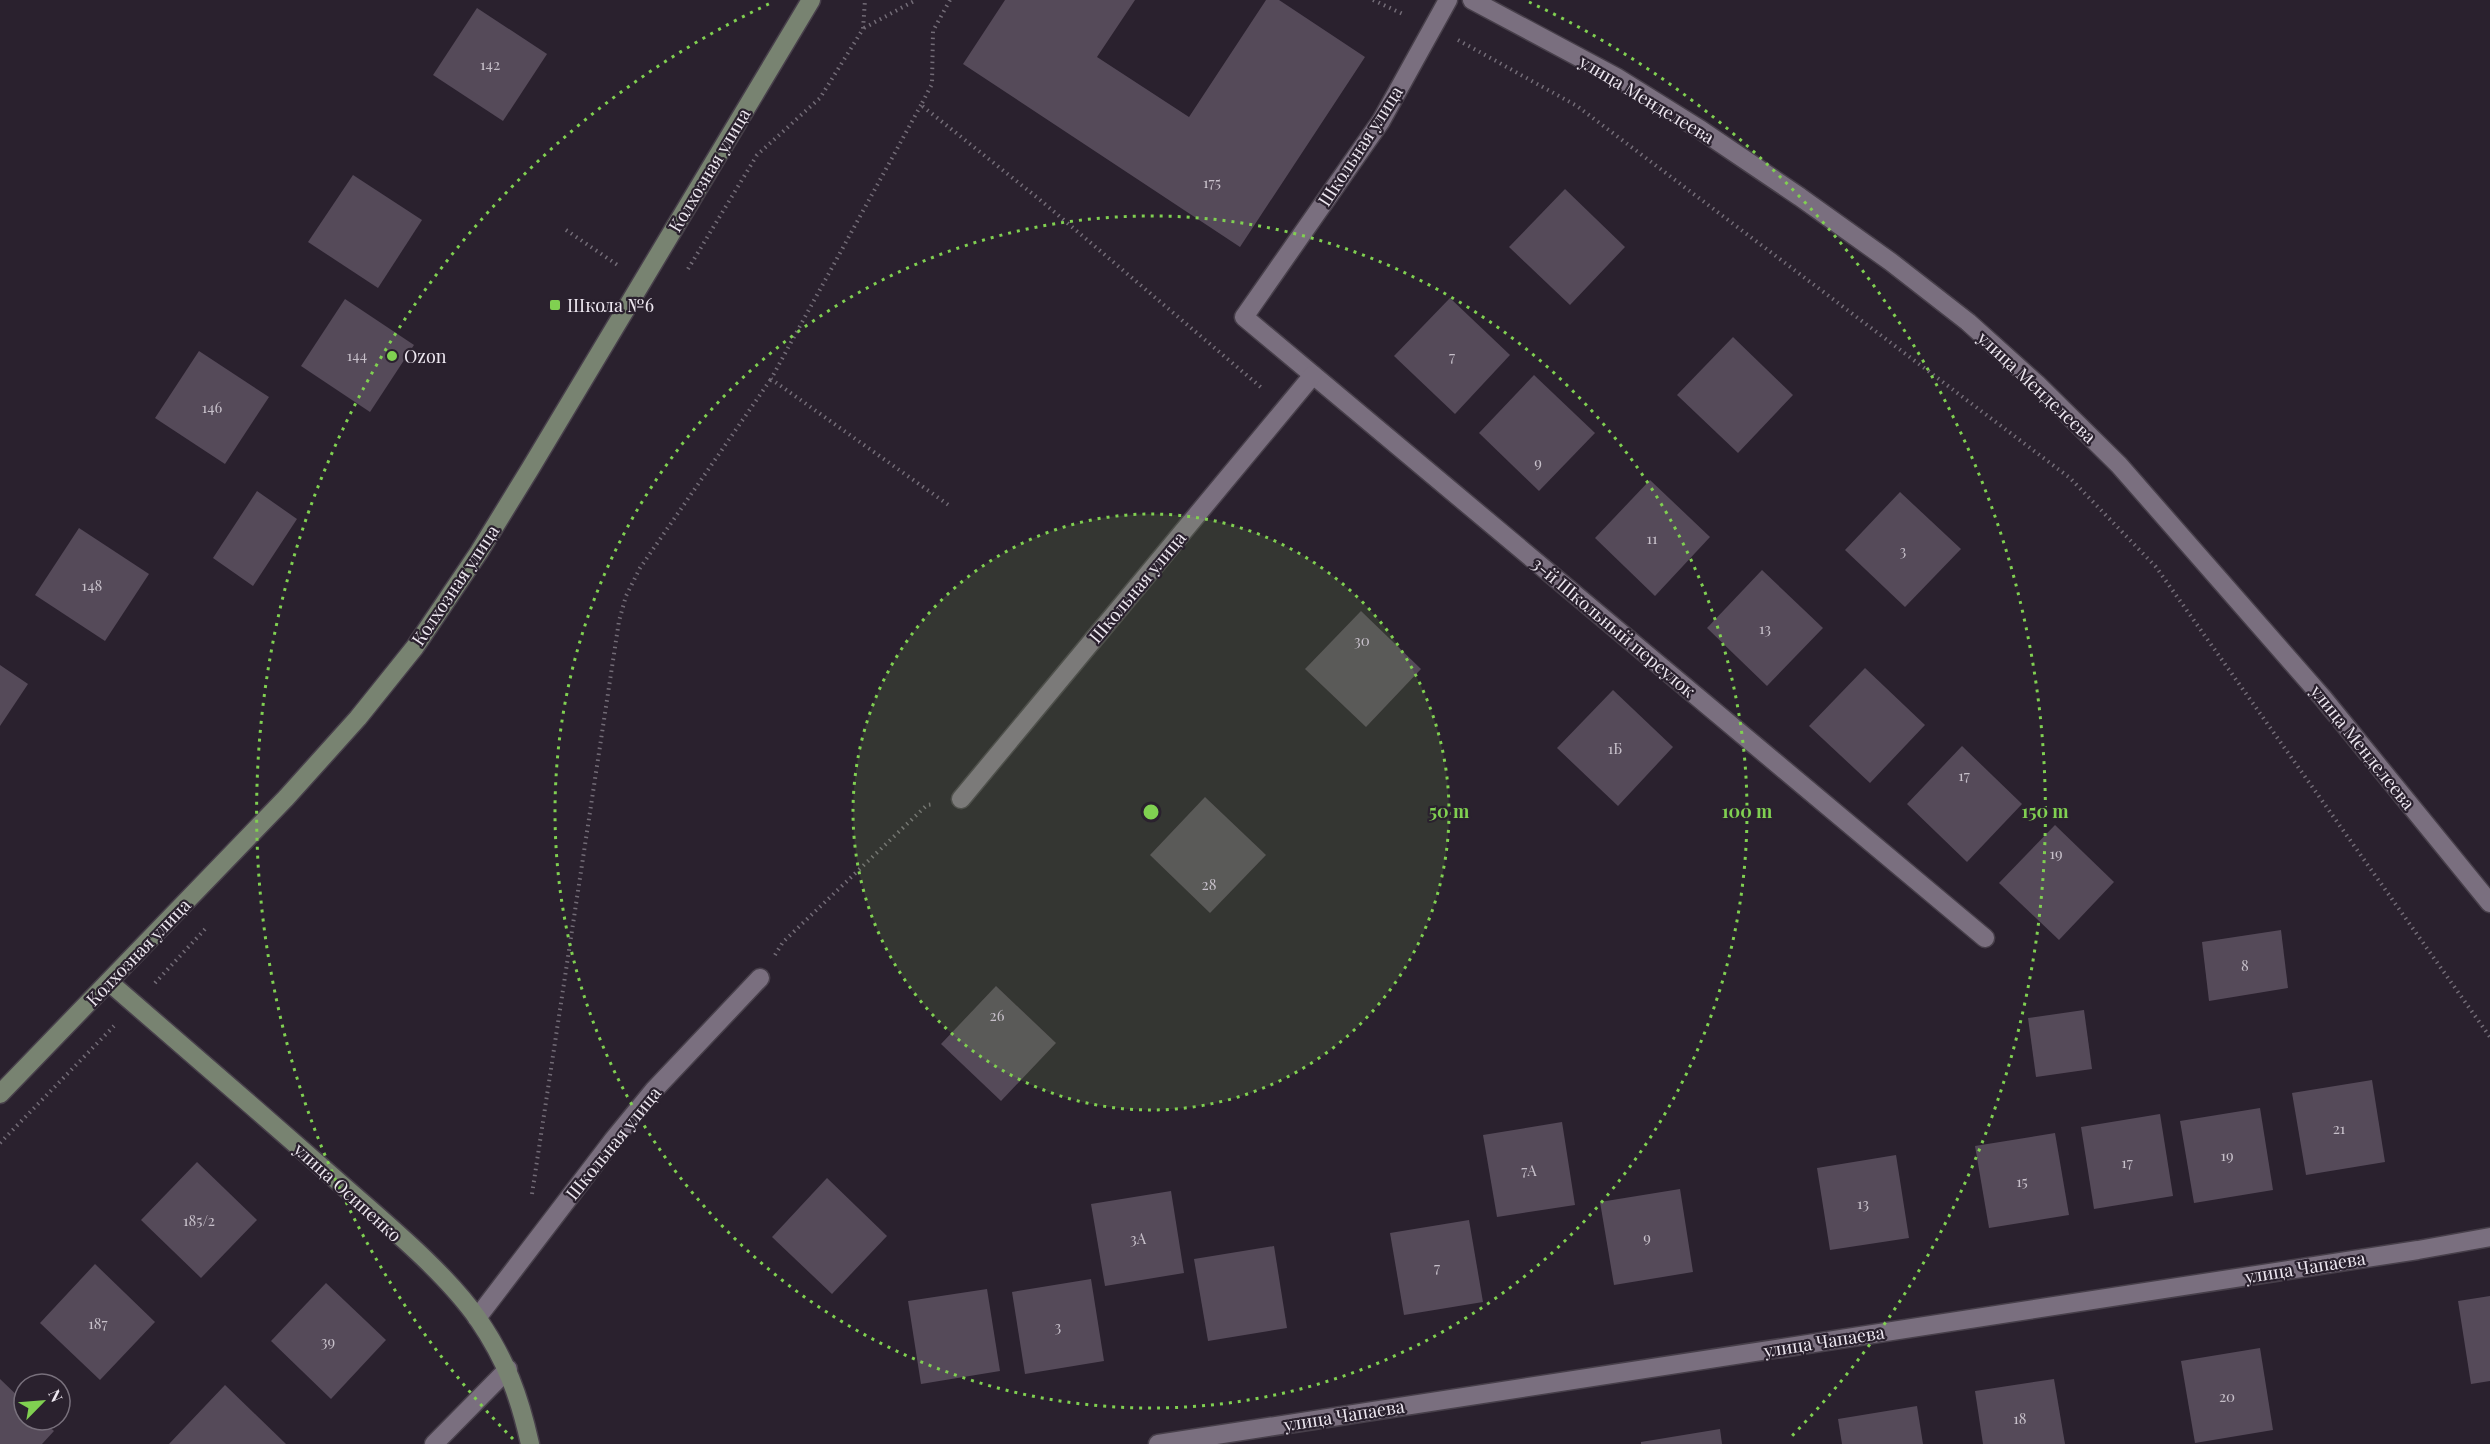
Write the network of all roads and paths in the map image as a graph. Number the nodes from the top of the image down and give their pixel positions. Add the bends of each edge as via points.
1 (811, 0) edge
2 (916, 0) edge
3 (950, 0) edge
4 (1373, 0) edge
5 (1448, 0) edge
6 (1472, 0) edge
7 (1433, 27) junction
8 (863, 29) dead end
9 (921, 105) junction
10 (1244, 317) joint
11 (1313, 375) junction
12 (771, 379) junction
13 (1286, 408) junction
14 (950, 506) dead end
15 (961, 799) joint
16 (2490, 903) edge
17 (1984, 938) dead end
18 (760, 978) joint
19 (109, 982) junction
20 (2490, 1037) edge
21 (0, 1094) edge
22 (532, 1199) dead end
23 (2490, 1237) edge
24 (477, 1318) junction
25 (508, 1369) junction
26 (434, 1444) edge
27 (530, 1444) edge
28 (1158, 1444) edge

1 - 19 main road, Колхозная улица via 479,552 415,647 286,798
2 - 8 path
3 - 9 path via 933,31 932,84
4 - 7 path
5 - 7 street, Школьная улица
6 - 16 street, улица Менделеева via 1616,77 1701,130 1891,262 1968,322 2119,465 2301,672
7 - 10 street, Школьная улица via 1380,121
7 - 20 path via 1577,106 2070,478 2156,567
9 - 12 path
9 - 13 path via 1048,206
10 - 11 street, 3-й Школьный переулок
11 - 13 street, Школьная улица
11 - 17 street, 3-й Школьный переулок
12 - 14 path
12 - 22 path via 640,568 626,596 619,621
13 - 15 street, Школьная улица
15 - 18 path via 927,805 783,942
18 - 24 street, Школьная улица via 654,1090
19 - 21 main road, Колхозная улица
19 - 24 main road, улица Осипенко via 384,1222 438,1273
23 - 28 street, улица Чапаева
24 - 25 main road, улица Осипенко
25 - 26 street
25 - 27 main road, улица Осипенко

